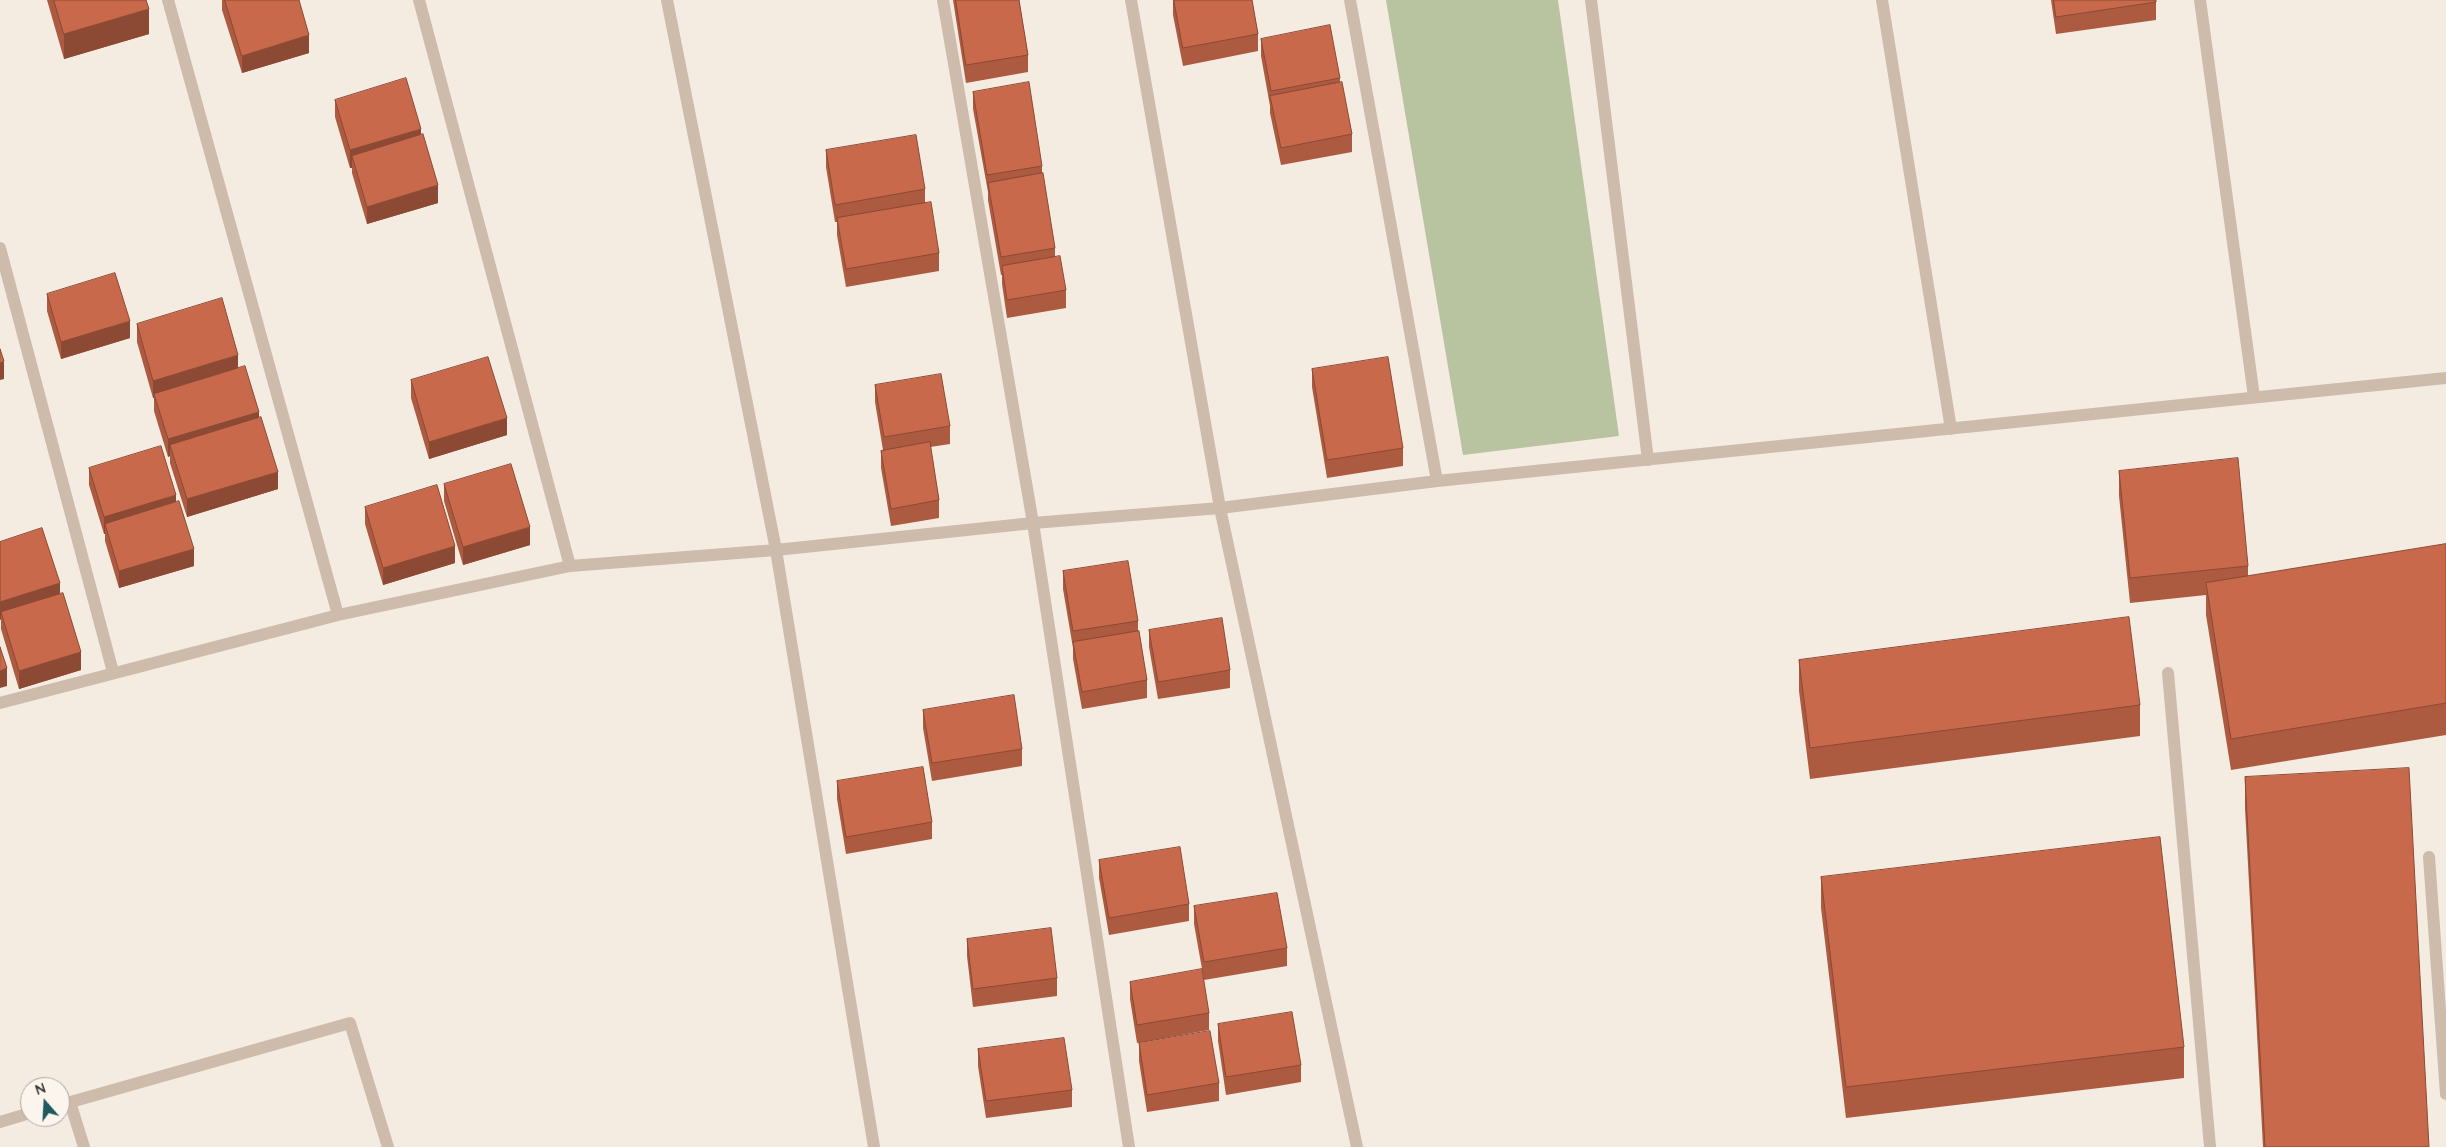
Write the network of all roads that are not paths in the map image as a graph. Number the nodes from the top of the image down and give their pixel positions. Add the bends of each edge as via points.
1 (168, 0) edge
2 (420, 0) edge
3 (667, 0) edge
4 (943, 0) edge
5 (1131, 0) edge
6 (1350, 0) edge
7 (1590, 0) edge
8 (1882, 0) edge
9 (2200, 0) edge
10 (0, 248) edge
11 (2446, 378) edge
12 (2254, 397) junction
13 (1951, 429) junction
14 (1648, 460) junction
15 (1437, 482) junction
16 (1220, 508) junction
17 (1033, 523) junction
18 (776, 550) junction
19 (570, 566) junction
20 (338, 615) junction
21 (113, 672) junction
22 (2168, 673) dead end
23 (0, 703) edge
24 (2429, 857) dead end
25 (2446, 1094) edge
26 (70, 1102) edge
27 (70, 1115) edge
28 (20, 1116) edge
29 (0, 1122) edge
30 (84, 1147) edge
31 (388, 1147) edge
32 (874, 1147) edge
33 (1129, 1147) edge
34 (1357, 1147) edge
35 (2210, 1147) edge

1 - 20 street
2 - 19 street
3 - 18 street
4 - 17 street
5 - 16 street
6 - 15 street
7 - 14 street
8 - 13 street
9 - 12 street
10 - 21 street
11 - 12 street
12 - 13 street
13 - 14 street
14 - 15 street
15 - 16 street
16 - 17 street
16 - 34 street
17 - 18 street
17 - 33 street
18 - 19 street
18 - 32 street
19 - 20 street
20 - 21 street
21 - 23 street
22 - 35 street
24 - 25 street
26 - 31 street via 350,1024
27 - 30 street
28 - 29 street

